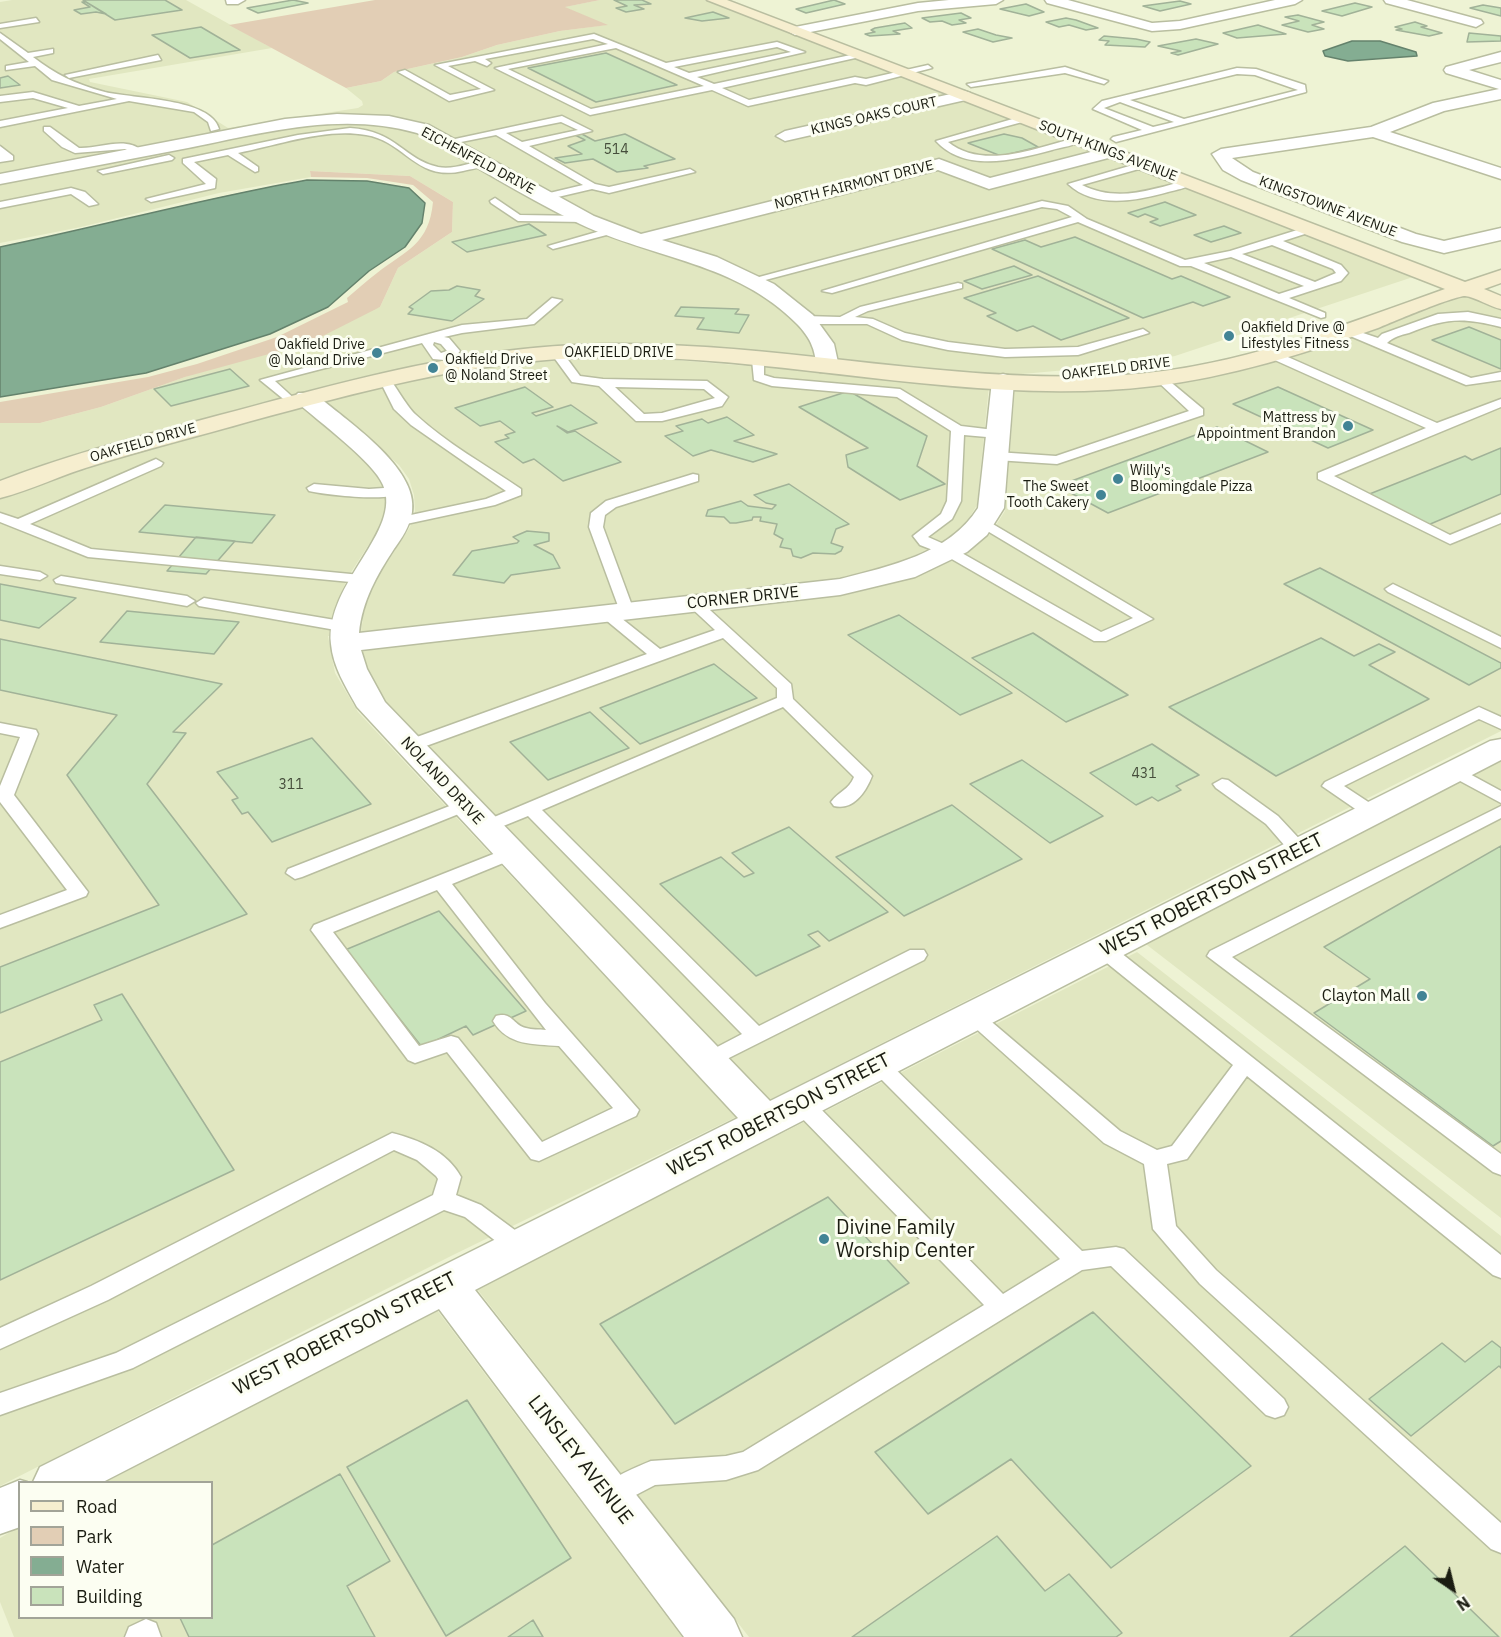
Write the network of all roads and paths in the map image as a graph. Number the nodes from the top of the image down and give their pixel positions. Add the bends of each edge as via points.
1 (714, 0) edge
2 (747, 0) edge
3 (996, 0) edge
4 (1052, 0) edge
5 (1295, 0) edge
6 (1391, 0) edge
7 (36, 20) dead end
8 (1476, 23) dead end
9 (0, 26) edge
10 (817, 26) junction
11 (795, 31) junction
12 (0, 35) edge
13 (4, 42) edge
14 (617, 45) junction
15 (50, 51) dead end
16 (28, 55) junction
17 (860, 56) junction
18 (1501, 57) edge
19 (158, 58) dead end
20 (476, 58) junction
21 (41, 65) junction
22 (430, 66) junction
23 (664, 66) junction
24 (9, 68) dead end
25 (499, 68) junction
26 (928, 68) junction
27 (904, 73) junction
28 (69, 75) junction
29 (688, 76) junction
30 (1104, 81) dead end
31 (1501, 85) edge
32 (713, 87) junction
33 (85, 88) junction
34 (968, 90) junction
35 (1501, 94) edge
36 (0, 99) edge
37 (132, 99) junction
38 (1120, 99) junction
39 (52, 101) junction
40 (10, 109) dead end
41 (81, 110) junction
42 (1023, 119) junction
43 (1183, 122) junction
44 (0, 124) edge
45 (47, 129) dead end
46 (1152, 130) junction
47 (497, 132) junction
48 (1374, 132) junction
49 (784, 136) dead end
50 (223, 139) junction
51 (1078, 140) junction
52 (446, 142) junction
53 (521, 145) junction
54 (1113, 146) junction
55 (0, 149) edge
56 (167, 151) junction
57 (139, 152) junction
58 (0, 159) edge
59 (186, 161) junction
60 (484, 163) junction
61 (1143, 165) junction
62 (255, 169) dead end
63 (103, 171) dead end
64 (690, 172) dead end
65 (1501, 174) edge
66 (0, 179) edge
67 (1189, 183) junction
68 (592, 186) junction
69 (545, 197) junction
70 (150, 198) dead end
71 (495, 201) dead end
72 (93, 204) dead end
73 (0, 205) edge
74 (1080, 218) junction
75 (585, 219) junction
76 (1347, 225) junction
77 (614, 230) junction
78 (1310, 230) junction
79 (1501, 234) edge
80 (640, 240) junction
81 (1273, 241) junction
82 (553, 246) dead end
83 (852, 253) junction
84 (1232, 254) junction
85 (1194, 263) junction
86 (1497, 270) edge
87 (891, 272) junction
88 (1432, 277) junction
89 (1462, 278) junction
90 (753, 280) junction
91 (958, 286) dead end
92 (1314, 286) junction
93 (1398, 289) dead end
94 (828, 291) dead end
95 (1278, 298) junction
96 (556, 300) dead end
97 (1501, 303) edge
98 (1343, 308) dead end
99 (1321, 315) junction
100 (842, 319) junction
101 (805, 320) junction
102 (1501, 323) edge
103 (1289, 326) dead end
104 (1342, 330) junction
105 (1143, 333) dead end
106 (430, 338) junction
107 (1246, 340) dead end
108 (1384, 346) junction
109 (556, 352) junction
110 (1272, 354) junction
111 (758, 360) junction
112 (451, 361) junction
113 (828, 367) junction
114 (1501, 376) edge
115 (1161, 378) junction
116 (385, 379) junction
117 (1003, 381) junction
118 (603, 383) junction
119 (299, 400) junction
120 (1501, 403) edge
121 (1437, 428) junction
122 (958, 430) junction
123 (997, 445) junction
124 (132, 446) junction
125 (693, 478) dead end
126 (314, 488) dead end
127 (0, 490) edge
128 (398, 507) junction
129 (0, 518) edge
130 (1501, 518) edge
131 (981, 523) junction
132 (17, 525) junction
133 (948, 551) junction
134 (0, 570) edge
135 (40, 576) dead end
136 (361, 579) junction
137 (61, 580) dead end
138 (1393, 589) dead end
139 (187, 601) dead end
140 (204, 603) dead end
141 (694, 603) junction
142 (616, 612) junction
143 (725, 632) junction
144 (346, 635) junction
145 (1501, 643) edge
146 (658, 654) junction
147 (785, 700) junction
148 (1501, 724) edge
149 (0, 728) edge
150 (409, 746) junction
151 (1501, 748) edge
152 (1455, 771) junction
153 (1222, 784) dead end
154 (2, 795) edge
155 (1501, 798) edge
156 (840, 802) dead end
157 (531, 808) junction
158 (1501, 811) edge
159 (1373, 813) junction
160 (475, 816) junction
161 (1299, 850) junction
162 (511, 853) junction
163 (295, 873) dead end
164 (441, 882) junction
165 (0, 922) edge
166 (1104, 950) junction
167 (917, 955) dead end
168 (973, 1017) junction
169 (503, 1022) dead end
170 (756, 1036) junction
171 (565, 1038) junction
172 (707, 1060) junction
173 (1245, 1064) junction
174 (879, 1065) junction
175 (802, 1104) junction
176 (766, 1122) junction
177 (1155, 1159) junction
178 (1501, 1166) edge
179 (443, 1200) junction
180 (519, 1246) junction
181 (1077, 1261) junction
182 (1501, 1268) edge
183 (444, 1283) junction
184 (1001, 1307) junction
185 (0, 1339) edge
186 (0, 1404) edge
187 (1275, 1407) dead end
188 (59, 1481) edge
189 (609, 1497) junction
190 (18, 1503) edge
191 (0, 1512) edge
192 (1501, 1540) edge
193 (139, 1637) edge
194 (147, 1637) edge
195 (716, 1637) edge

1 - 11 main road, SOUTH KINGS AVENUE
2 - 10 main road, SOUTH KINGS AVENUE
3 - 10 street via 918,7
4 - 5 street via 1152,27 1180,25
6 - 8 street
7 - 9 lane
10 - 11 street
10 - 26 main road, SOUTH KINGS AVENUE
11 - 17 main road, SOUTH KINGS AVENUE
12 - 13 lane
13 - 16 lane
14 - 20 lane via 594,36
14 - 23 lane
14 - 25 lane
15 - 16 lane
16 - 21 lane
17 - 27 main road, SOUTH KINGS AVENUE
17 - 32 lane
18 - 31 street via 1452,70
19 - 28 lane
20 - 22 lane
20 - 25 lane
21 - 24 lane
21 - 28 lane
21 - 33 lane via 55,78
22 - 22 lane via 490,90 449,98 402,72
23 - 29 lane
23 - 29 lane via 777,44 801,52
25 - 32 lane via 590,112
26 - 27 lane
26 - 34 main road, SOUTH KINGS AVENUE
27 - 32 lane via 748,103
27 - 34 main road, SOUTH KINGS AVENUE
28 - 33 lane
29 - 32 lane
30 - 34 lane via 1065,70
33 - 37 lane
34 - 42 main road, SOUTH KINGS AVENUE
34 - 49 street, KINGS OAKS COURT
34 - 54 main road, SOUTH KINGS AVENUE
35 - 48 street via 1430,109
36 - 39 lane via 33,95
37 - 41 lane
37 - 50 lane via 178,107
38 - 43 lane
38 - 43 lane via 1237,71 1256,72 1302,87 1302,92
38 - 46 lane via 1098,109
39 - 40 lane
39 - 41 lane
41 - 44 lane
42 - 51 main road, SOUTH KINGS AVENUE
42 - 51 lane via 940,141 960,152 991,160
43 - 46 lane
45 - 57 lane via 80,151 124,146
46 - 54 lane
47 - 52 lane
47 - 53 lane
47 - 53 lane via 562,119 587,131
48 - 65 street
48 - 79 street, KINGSTOWNE AVENUE via 1221,154 1229,166 1247,176 1409,238 1444,247
50 - 52 street, EICHENFELD DRIVE via 285,124 367,118 400,122
50 - 56 street, EICHENFELD DRIVE
50 - 59 lane
50 - 60 lane via 366,132 380,136 434,169 452,170
50 - 62 lane
51 - 54 main road, SOUTH KINGS AVENUE
52 - 60 street, EICHENFELD DRIVE
53 - 68 lane
54 - 61 main road, SOUTH KINGS AVENUE
54 - 76 main road, SOUTH KINGS AVENUE
54 - 80 street, NORTH FAIRMONT DRIVE via 989,184 939,164
55 - 58 lane via 10,158
56 - 57 street, EICHENFELD DRIVE
56 - 59 lane via 187,154
56 - 63 lane
57 - 66 street, EICHENFELD DRIVE
59 - 70 lane via 212,181 211,186
60 - 69 street, EICHENFELD DRIVE
61 - 67 main road, SOUTH KINGS AVENUE
61 - 67 lane via 1073,184 1117,199
61 - 76 main road via 1182,170
64 - 68 lane via 609,190
67 - 78 main road, SOUTH KINGS AVENUE
68 - 69 lane
69 - 75 street, EICHENFELD DRIVE
71 - 75 lane via 518,218
72 - 73 lane via 71,191
74 - 83 lane via 1066,208 1042,204
74 - 85 lane via 1173,261
74 - 87 lane
75 - 77 street, EICHENFELD DRIVE
76 - 89 main road, SOUTH KINGS AVENUE
77 - 80 street, EICHENFELD DRIVE
77 - 82 lane
78 - 81 lane
78 - 88 main road, SOUTH KINGS AVENUE
80 - 90 street, EICHENFELD DRIVE via 710,261
81 - 84 lane
81 - 92 lane via 1337,267 1342,273 1337,279
83 - 87 lane
83 - 90 lane
84 - 85 lane
84 - 92 lane
85 - 95 lane
86 - 89 main road, OAKFIELD DRIVE
87 - 94 lane
88 - 89 main road, OAKFIELD DRIVE
88 - 93 main road, OAKFIELD DRIVE
89 - 97 main road, SOUTH KINGS AVENUE
89 - 104 main road, OAKFIELD DRIVE
90 - 101 street, EICHENFELD DRIVE via 788,303
91 - 100 lane via 864,309
92 - 95 lane
95 - 99 lane
96 - 106 lane via 530,322 462,329
98 - 99 main road
99 - 103 main road
100 - 101 lane
100 - 105 lane via 869,321 894,333 948,346 1005,353 1078,351
101 - 113 street, EICHENFELD DRIVE via 823,344
102 - 108 lane via 1477,315 1452,313 1386,337
104 - 108 lane
104 - 110 main road, OAKFIELD DRIVE
106 - 112 lane via 445,341 454,351
106 - 119 lane via 266,380
107 - 117 main road, OAKFIELD DRIVE via 1161,365
108 - 114 lane via 1470,382
109 - 111 main road, OAKFIELD DRIVE via 627,350
109 - 112 main road, OAKFIELD DRIVE
109 - 118 lane via 576,379
110 - 115 main road, OAKFIELD DRIVE via 1222,368
110 - 121 lane
111 - 113 main road, OAKFIELD DRIVE
111 - 122 lane via 758,377 772,382 900,393
112 - 116 main road, OAKFIELD DRIVE
113 - 117 main road, OAKFIELD DRIVE
115 - 117 main road, OAKFIELD DRIVE via 1066,384
115 - 123 lane via 1198,412 1057,460
116 - 119 main road, OAKFIELD DRIVE
116 - 128 lane via 399,406 416,422 516,492 490,502
117 - 123 street, CORNER DRIVE
118 - 118 lane via 707,385 722,397 717,403 662,417 641,418
119 - 124 main road, OAKFIELD DRIVE
119 - 128 street via 387,469 397,482
120 - 121 lane
121 - 130 lane via 1323,476 1450,540
122 - 123 lane
122 - 133 lane via 954,501 947,516 920,536
123 - 131 street, CORNER DRIVE via 991,507
124 - 127 main road, OAKFIELD DRIVE
124 - 132 lane via 156,463
125 - 142 lane via 611,504 598,513 596,527
126 - 128 lane via 369,493
128 - 136 street, NOLAND DRIVE
129 - 132 lane
131 - 133 street, CORNER DRIVE
131 - 133 lane via 1145,619 1100,638
132 - 136 lane via 88,553
133 - 141 street, CORNER DRIVE via 874,581
134 - 135 lane
136 - 144 street, NOLAND DRIVE via 349,611
137 - 139 lane
138 - 145 lane
140 - 144 lane
141 - 142 street, CORNER DRIVE
141 - 143 lane
142 - 144 street, CORNER DRIVE
142 - 146 lane
143 - 146 lane
143 - 147 lane via 785,687
144 - 150 street, NOLAND DRIVE via 351,669 372,707
146 - 150 lane
147 - 156 lane via 863,776 857,791
147 - 157 lane
148 - 159 lane via 1479,712 1331,786
149 - 154 lane via 30,734
150 - 160 street, NOLAND DRIVE
151 - 152 street, WEST ROBERTSON STREET
152 - 155 lane
152 - 159 street, WEST ROBERTSON STREET
153 - 161 lane via 1272,820
154 - 165 lane via 79,892
157 - 160 lane
157 - 170 lane
158 - 178 lane via 1217,956
159 - 161 street, WEST ROBERTSON STREET
160 - 162 street, NOLAND DRIVE
160 - 163 lane
161 - 166 street, WEST ROBERTSON STREET
162 - 164 lane
162 - 172 street, NOLAND DRIVE
164 - 171 lane via 515,988
164 - 171 lane via 321,930 415,1055 451,1043 539,1153 628,1110
166 - 168 street, WEST ROBERTSON STREET
166 - 173 lane
167 - 170 lane
168 - 174 street, WEST ROBERTSON STREET
168 - 177 lane via 1112,1137
169 - 171 lane via 518,1035
170 - 172 lane
172 - 176 street, NOLAND DRIVE
173 - 177 lane via 1179,1153
173 - 182 lane
174 - 175 street, WEST ROBERTSON STREET
174 - 181 lane
175 - 176 street, WEST ROBERTSON STREET
175 - 184 lane
176 - 180 street, WEST ROBERTSON STREET
177 - 192 lane via 1165,1229 1208,1277
179 - 180 lane via 473,1211
179 - 185 lane via 450,1177 436,1160 416,1147 392,1141 118,1284
179 - 186 lane via 124,1360
180 - 183 street, WEST ROBERTSON STREET
181 - 184 lane
181 - 187 lane via 1116,1256
183 - 188 street, WEST ROBERTSON STREET
183 - 189 street, LINSLEY AVENUE
184 - 189 lane via 749,1462 726,1468 651,1473
189 - 195 street, LINSLEY AVENUE
190 - 191 street
193 - 194 lane via 146,1633

